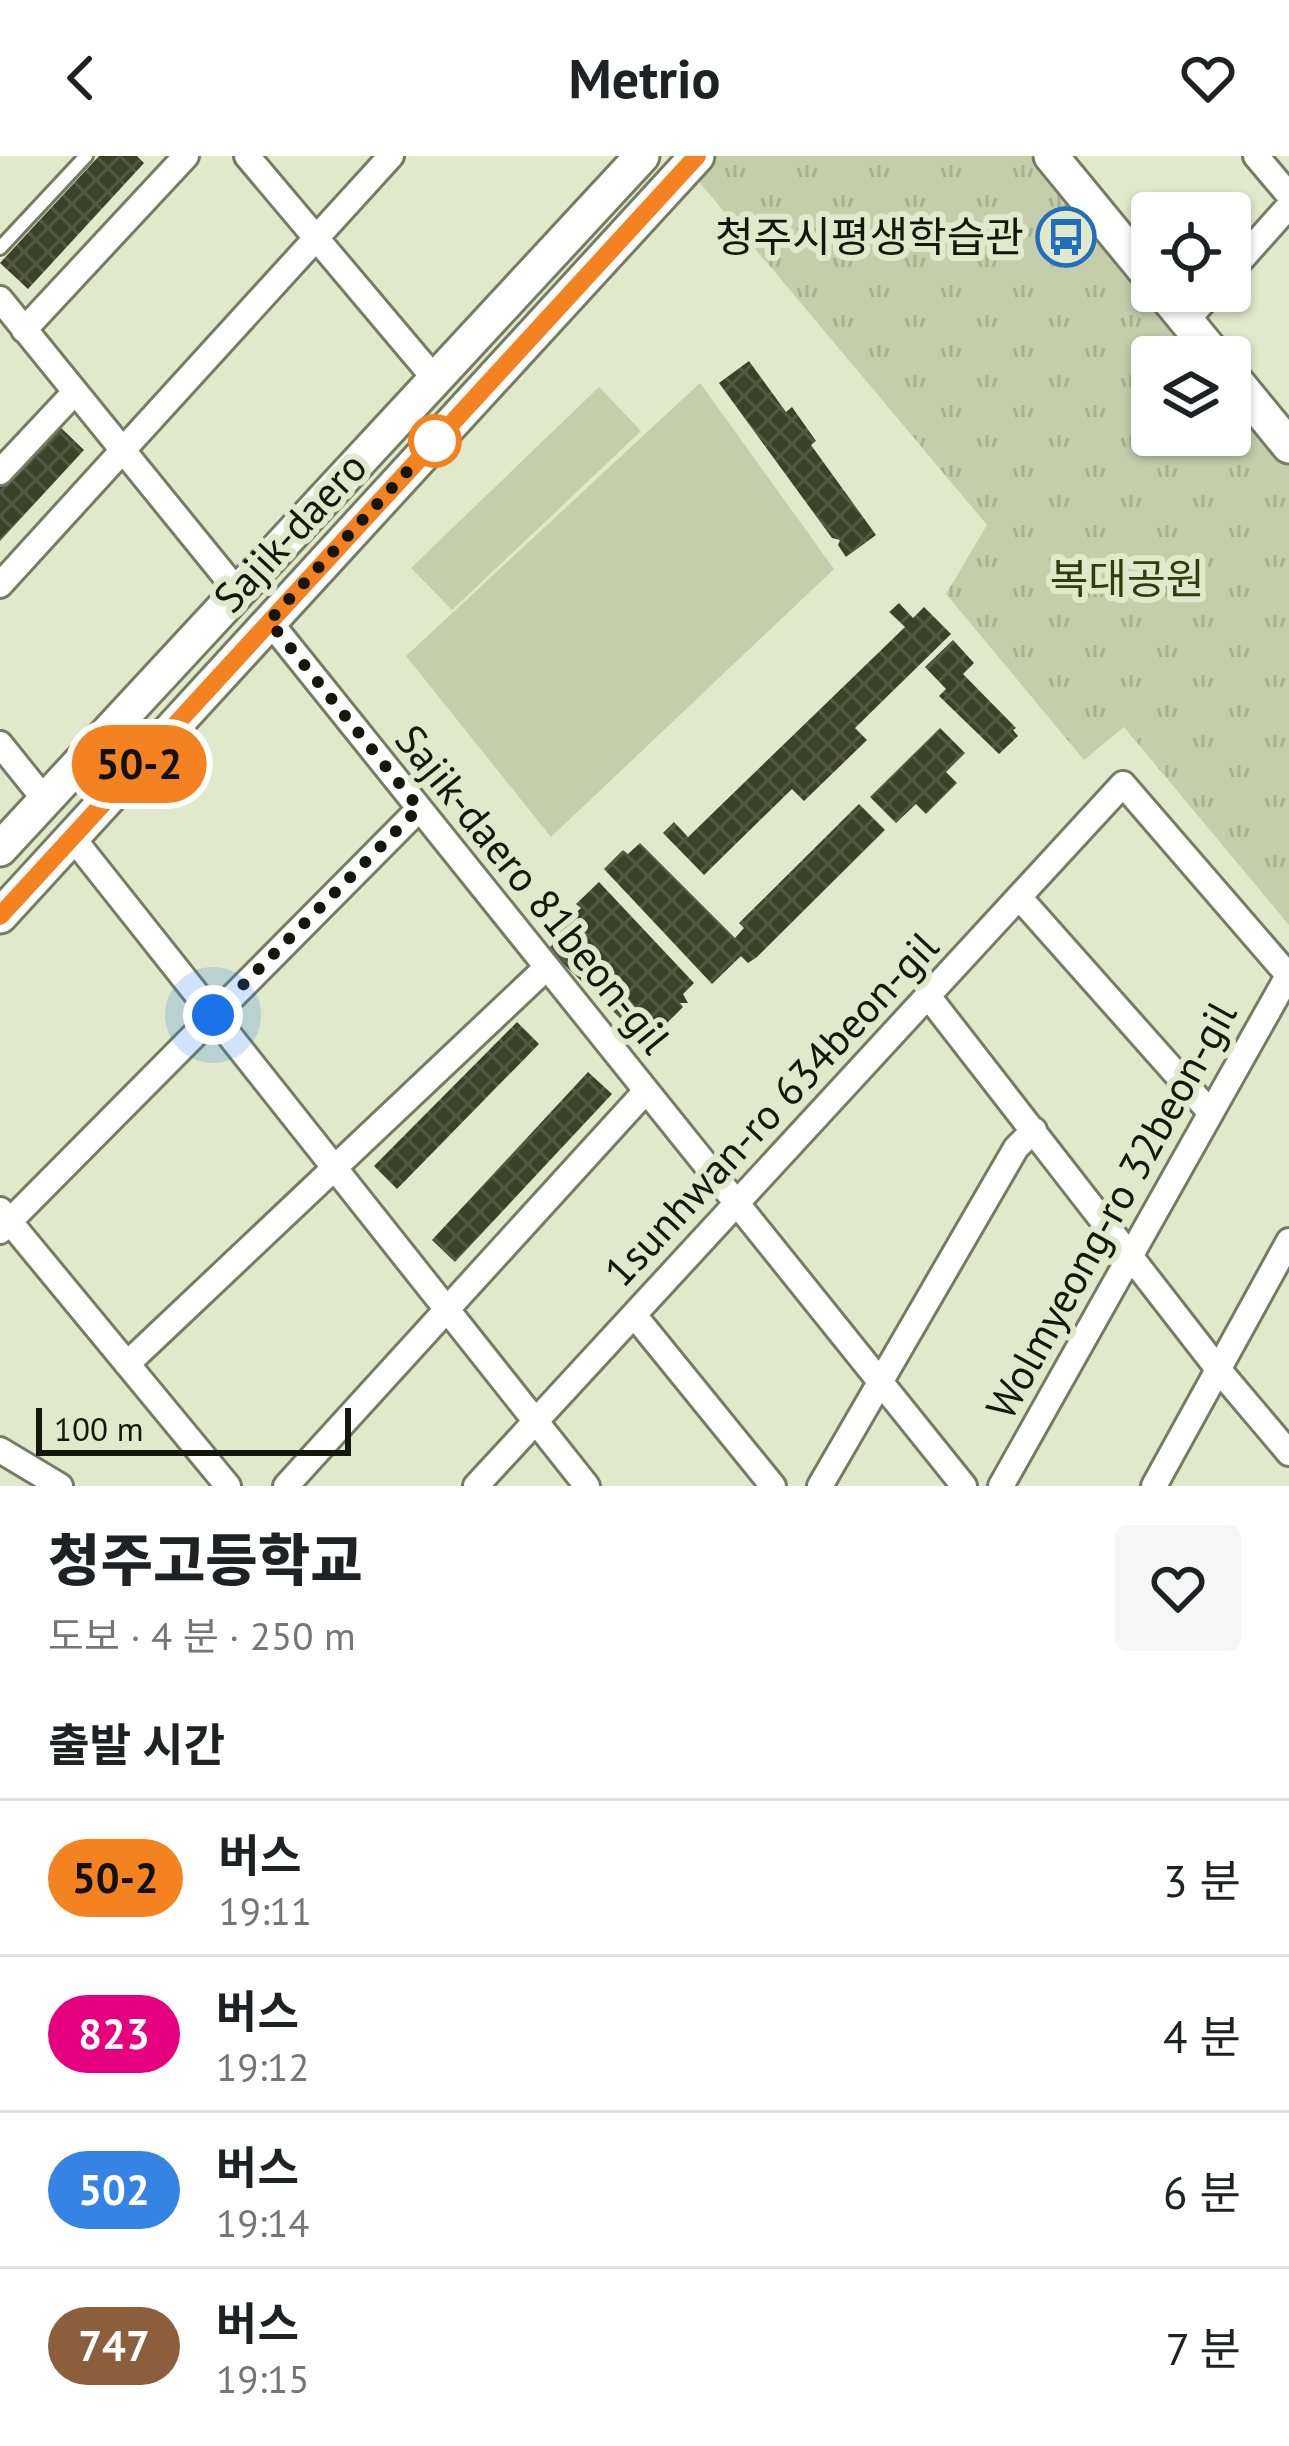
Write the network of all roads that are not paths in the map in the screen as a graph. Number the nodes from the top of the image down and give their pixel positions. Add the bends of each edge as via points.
1 (86, 156) edge
2 (186, 156) edge
3 (247, 156) edge
4 (391, 156) edge
5 (697, 156) edge
6 (1051, 156) edge
7 (1256, 156) edge
8 (635, 159) edge
9 (1289, 195) edge
10 (1289, 206) edge
11 (314, 238) junction
12 (0, 248) edge
13 (1251, 249) edge
14 (1131, 253) edge
15 (0, 299) edge
16 (1179, 312) edge
17 (1194, 312) edge
18 (1186, 321) junction
19 (24, 330) junction
20 (1198, 336) edge
21 (435, 379) junction
22 (75, 392) junction
23 (1251, 400) edge
24 (1289, 446) edge
25 (122, 451) junction
26 (0, 472) edge
27 (0, 585) edge
28 (238, 592) junction
29 (269, 621) junction
30 (0, 745) edge
31 (45, 800) junction
32 (419, 808) junction
33 (72, 837) junction
34 (0, 849) edge
35 (1019, 897) junction
36 (0, 916) edge
37 (546, 968) junction
38 (1289, 974) edge
39 (928, 996) junction
40 (213, 1015) junction
41 (645, 1092) junction
42 (1210, 1112) junction
43 (1034, 1130) junction
44 (333, 1168) junction
45 (735, 1205) junction
46 (3, 1221) edge
47 (1289, 1241) edge
48 (1130, 1252) junction
49 (446, 1310) junction
50 (634, 1315) junction
51 (127, 1364) junction
52 (1218, 1369) junction
53 (879, 1384) junction
54 (535, 1423) junction
55 (0, 1450) edge
56 (1289, 1454) edge
57 (60, 1486) edge
58 (227, 1486) edge
59 (286, 1486) edge
60 (476, 1486) edge
61 (587, 1486) edge
62 (773, 1486) edge
63 (820, 1486) edge
64 (964, 1486) edge
65 (1001, 1486) edge
66 (1154, 1486) edge

1 - 12 lane
2 - 19 street
3 - 11 street
4 - 11 street
5 - 29 main road, Sajik-daero
6 - 14 main road
7 - 9 street
8 - 21 main road, Sajik-daero
10 - 13 street
11 - 21 street
11 - 25 street
15 - 19 street
16 - 18 main road
17 - 18 street
18 - 20 main road
19 - 22 street
21 - 28 main road, Sajik-daero
22 - 25 street
22 - 26 street
23 - 24 main road
25 - 27 street
25 - 28 street
28 - 31 main road, Sajik-daero
29 - 32 street, Sajik-daero 81beon-gil
29 - 33 main road, Sajik-daero
30 - 31 street
31 - 34 main road, Sajik-daero
32 - 37 street, Sajik-daero 81beon-gil
32 - 40 street
33 - 36 main road, Sajik-daero
33 - 40 street
35 - 38 street, 1sunhwan-ro 634beon-gil via 1123,784
35 - 39 street, 1sunhwan-ro 634beon-gil
35 - 42 street
37 - 41 street, Sajik-daero 81beon-gil
37 - 44 street
38 - 42 street, Wolmyeong-ro 32beon-gil
39 - 43 street
39 - 45 street, 1sunhwan-ro 634beon-gil
40 - 44 street
40 - 46 street
41 - 45 street, Sajik-daero 81beon-gil
41 - 49 street
42 - 48 street, Wolmyeong-ro 32beon-gil
43 - 48 street
43 - 53 street
44 - 49 street
44 - 51 street
45 - 50 street, 1sunhwan-ro 634beon-gil
45 - 53 street, Sajik-daero 81beon-gil
46 - 51 street
47 - 52 street
48 - 52 street
48 - 65 street, Wolmyeong-ro 32beon-gil
49 - 54 street
49 - 59 street
50 - 54 street, 1sunhwan-ro 634beon-gil
50 - 62 street
51 - 58 street
52 - 56 street
52 - 66 street
53 - 63 street
53 - 64 street, Sajik-daero 81beon-gil
54 - 60 street, 1sunhwan-ro 634beon-gil
54 - 61 street
55 - 57 street

